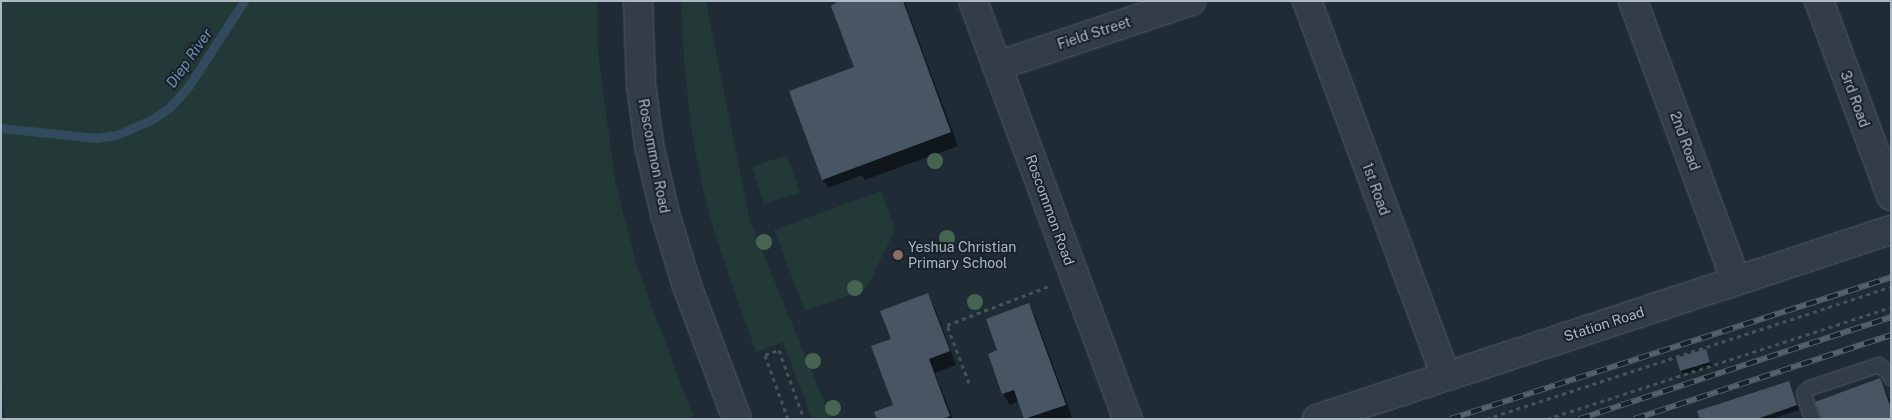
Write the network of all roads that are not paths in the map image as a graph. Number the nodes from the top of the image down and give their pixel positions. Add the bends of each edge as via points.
1 (638, 1) edge
2 (973, 1) edge
3 (1192, 1) edge
4 (1307, 1) edge
5 (1633, 1) edge
6 (1819, 1) edge
7 (997, 66) junction
8 (1891, 196) edge
9 (1891, 230) edge
10 (1736, 281) junction
11 (1446, 376) junction
12 (1891, 378) edge
13 (737, 419) edge
14 (1128, 419) edge
15 (1317, 419) edge
16 (1812, 419) edge

1 - 13 street, Roscommon Road via 641,84 649,145 687,286
2 - 7 street, Roscommon Road
3 - 7 street, Field Street
4 - 11 street, 1st Road
5 - 10 street, 2nd Road
6 - 8 street, 3rd Road
7 - 14 street, Roscommon Road
9 - 10 street, Station Road
10 - 11 street, Station Road
11 - 15 street, Station Road
12 - 16 lane via 1879,364 1810,388 1804,393

